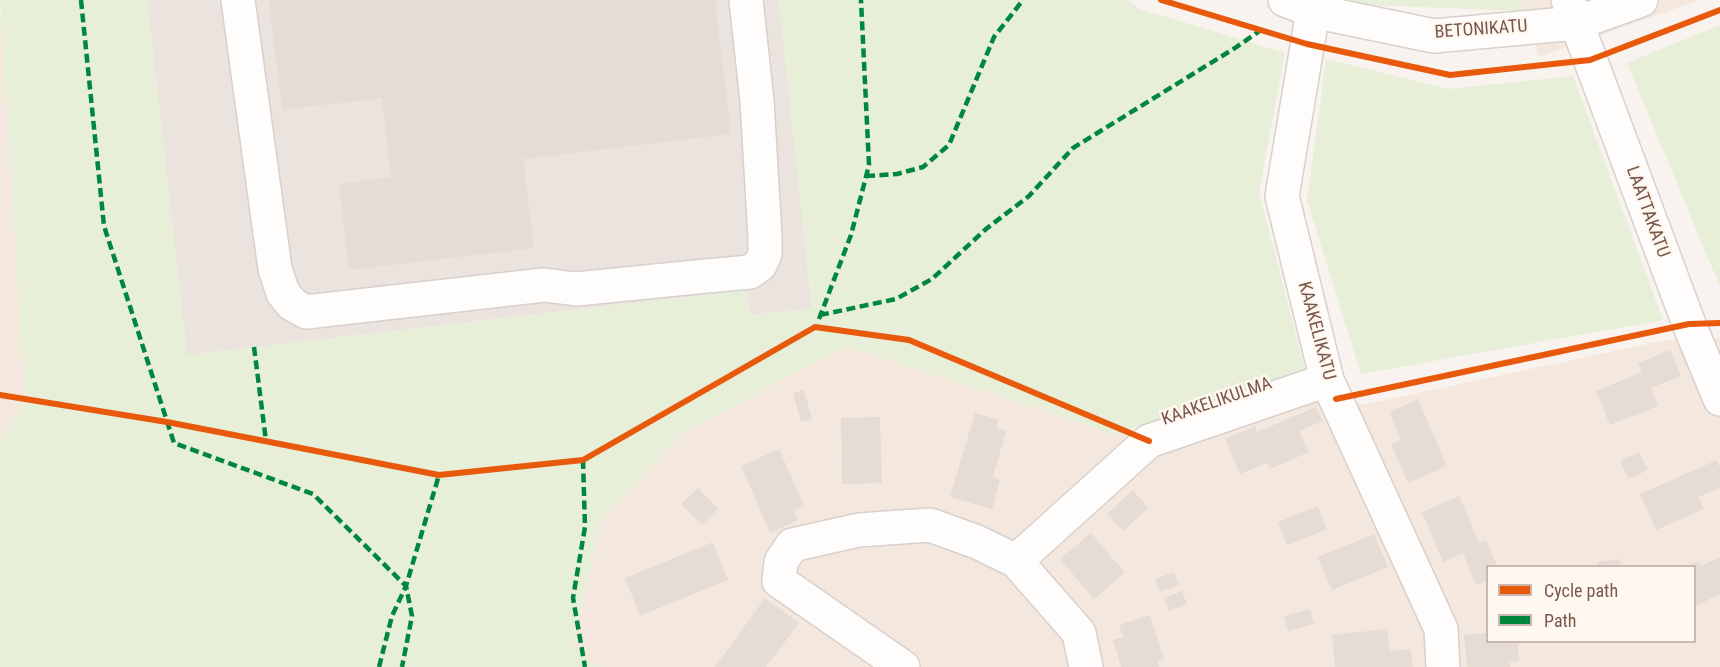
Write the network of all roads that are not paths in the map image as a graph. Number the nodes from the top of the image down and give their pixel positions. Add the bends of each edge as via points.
1 (238, 0) edge
2 (746, 0) edge
3 (1641, 0) edge
4 (1299, 5) edge
5 (1572, 12) edge
6 (1327, 380) junction
7 (1720, 399) edge
8 (1016, 561) junction
9 (903, 667) edge
10 (1086, 667) edge
11 (1443, 667) edge

1 - 2 street via 275,269 283,293 306,312 544,285 576,289 750,272 765,254 765,237
3 - 5 street, BETONIKATU
4 - 5 street, BETONIKATU via 1434,36
4 - 6 street, KAAKELIKATU via 1282,196
5 - 7 street, LAATTAKATU
6 - 8 street, KAAKELIKULMA via 1149,441
6 - 11 street, KAAKELIKATU via 1441,629
8 - 9 street via 930,525 859,530 792,545 781,562 779,581
8 - 10 street via 1079,633

